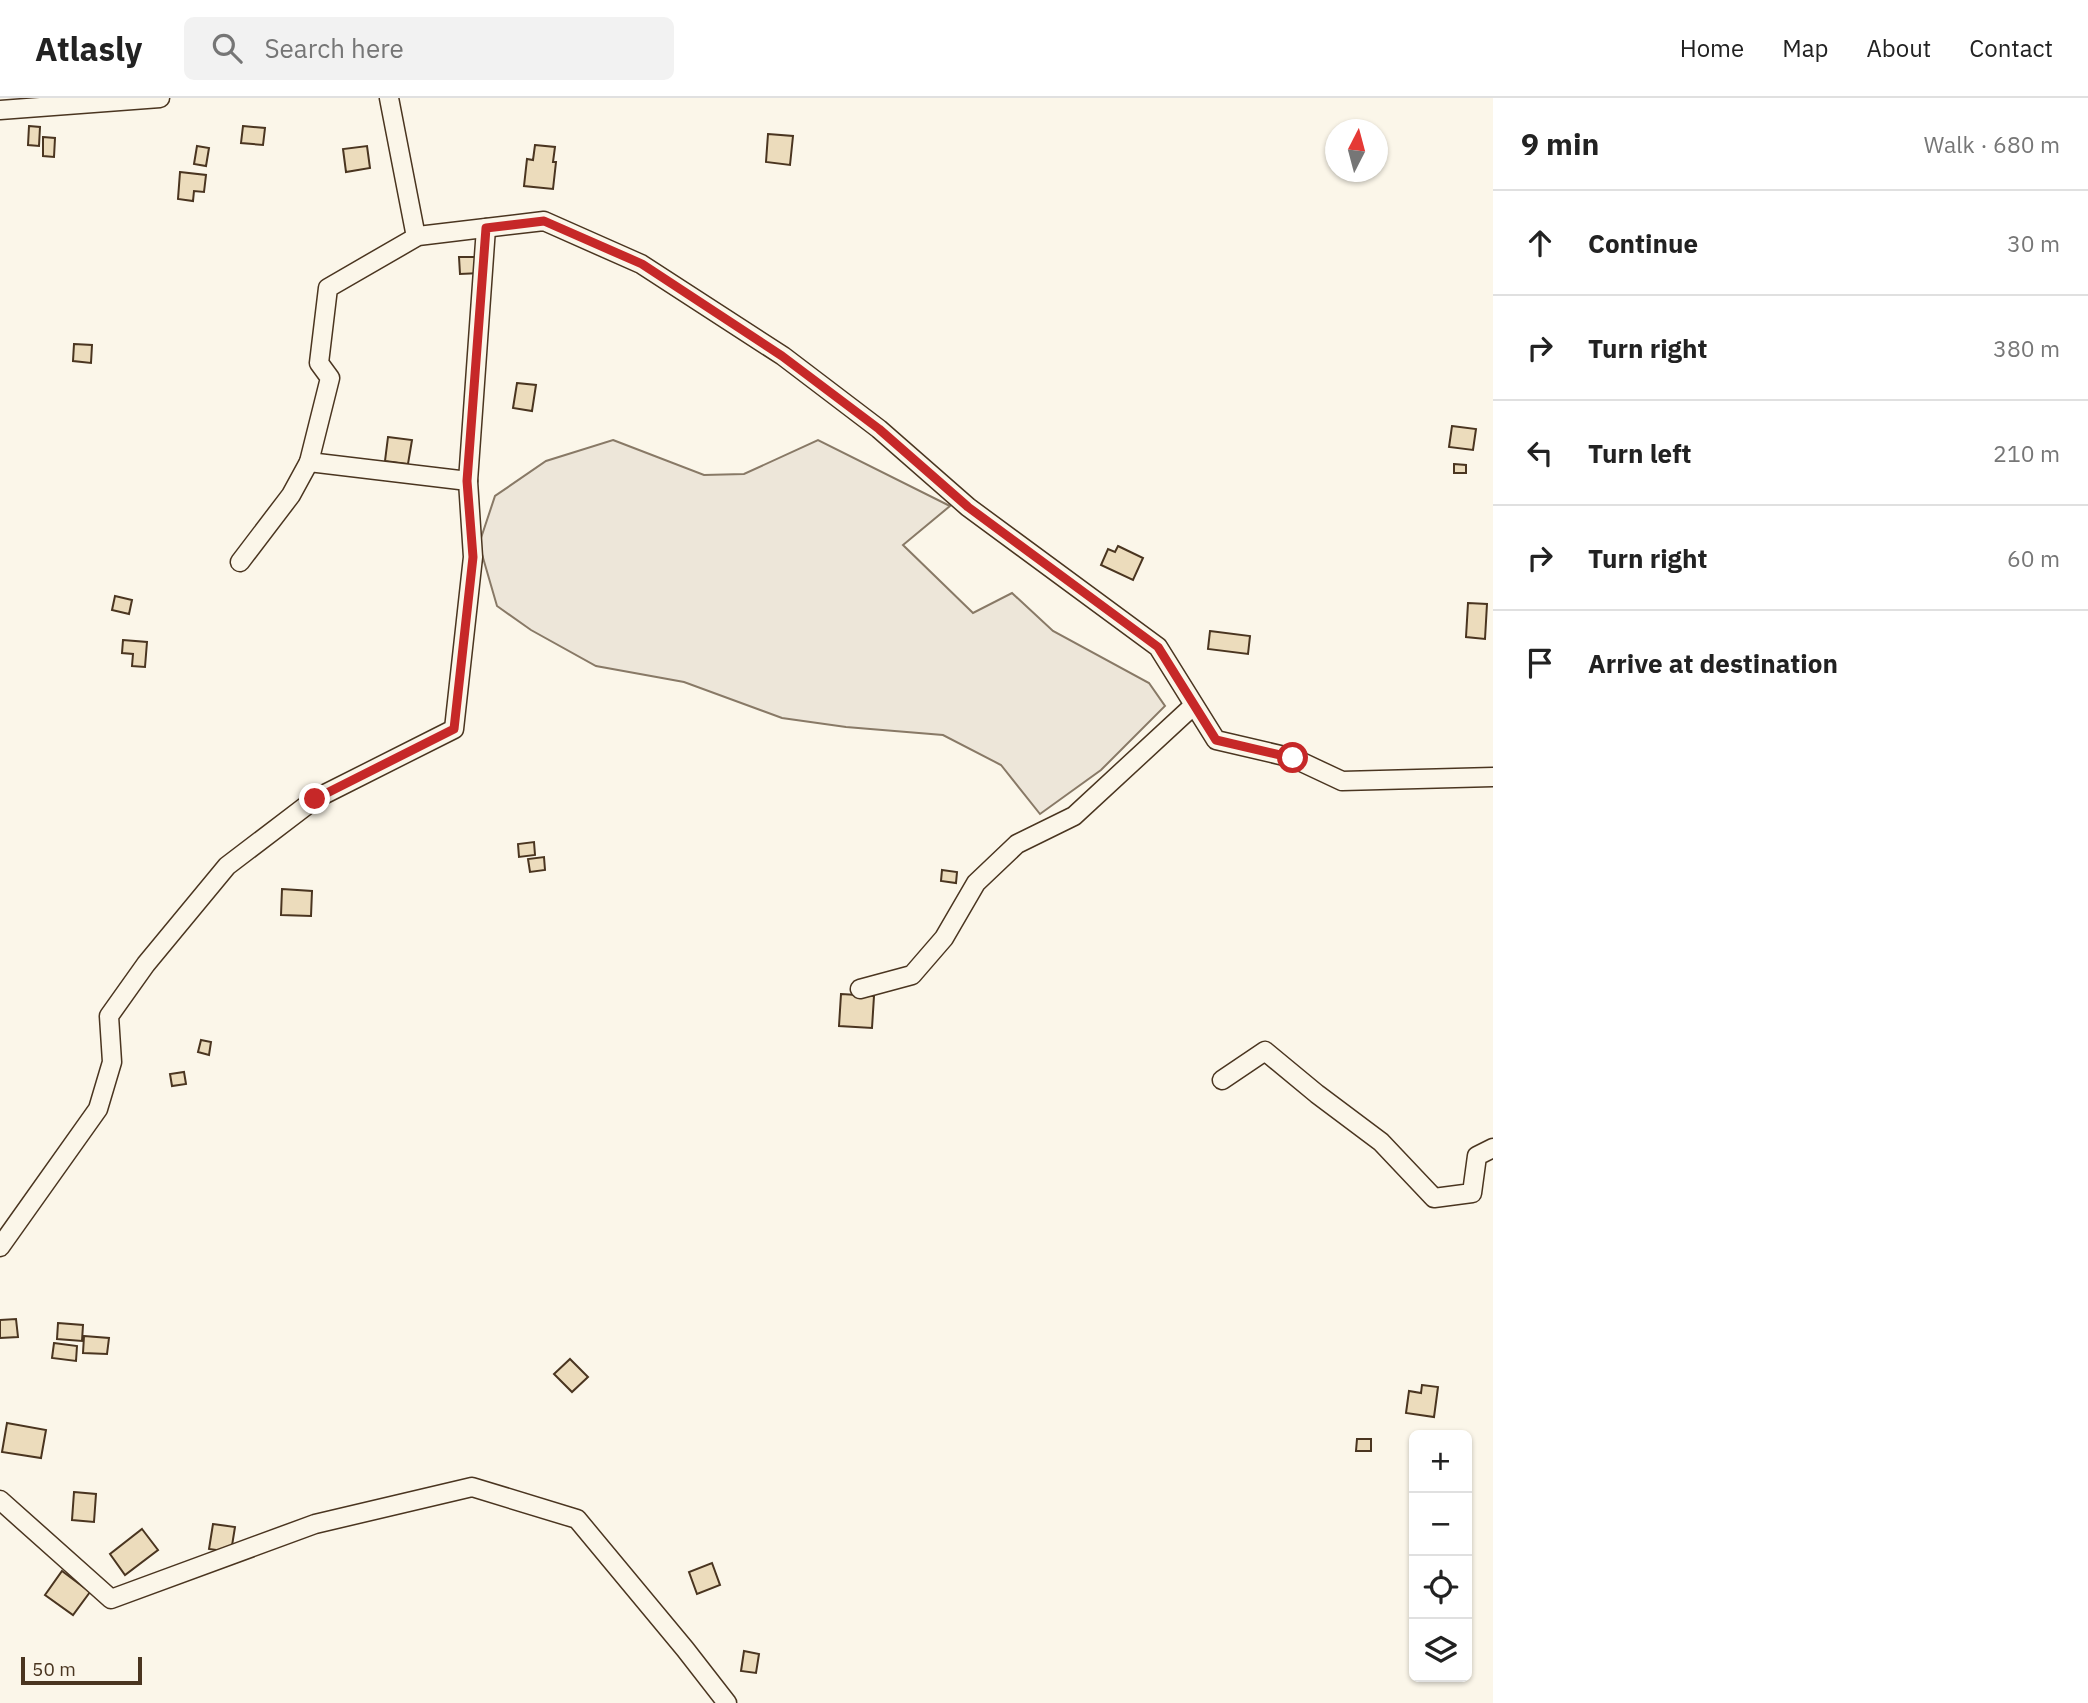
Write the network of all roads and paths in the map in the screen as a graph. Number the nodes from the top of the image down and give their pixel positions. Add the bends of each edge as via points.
1 (160, 98) edge
2 (389, 98) edge
3 (0, 110) edge
4 (486, 228) junction
5 (416, 237) junction
6 (309, 462) junction
7 (467, 481) junction
8 (240, 562) dead end
9 (1193, 706) junction
10 (1493, 777) edge
11 (860, 989) dead end
12 (1222, 1080) dead end
13 (1493, 1148) edge
14 (0, 1247) edge
15 (0, 1500) edge
16 (727, 1703) edge

1 - 3 street
2 - 5 street
4 - 5 street
4 - 7 street
4 - 9 street via 544,221 642,264 782,356 879,429 968,507 1158,647
5 - 6 street via 328,288 319,363 330,379
6 - 7 street
6 - 8 street via 291,495
7 - 14 street via 473,557 454,729 315,799 227,866 109,1016 112,1062 98,1109
9 - 10 street via 1216,740 1293,758 1342,781
9 - 11 street via 1074,816 1017,844 976,883 944,938 912,975
12 - 13 street via 1265,1051 1381,1142 1434,1198 1472,1193 1477,1156
15 - 16 street via 111,1599 315,1524 472,1487 577,1519

